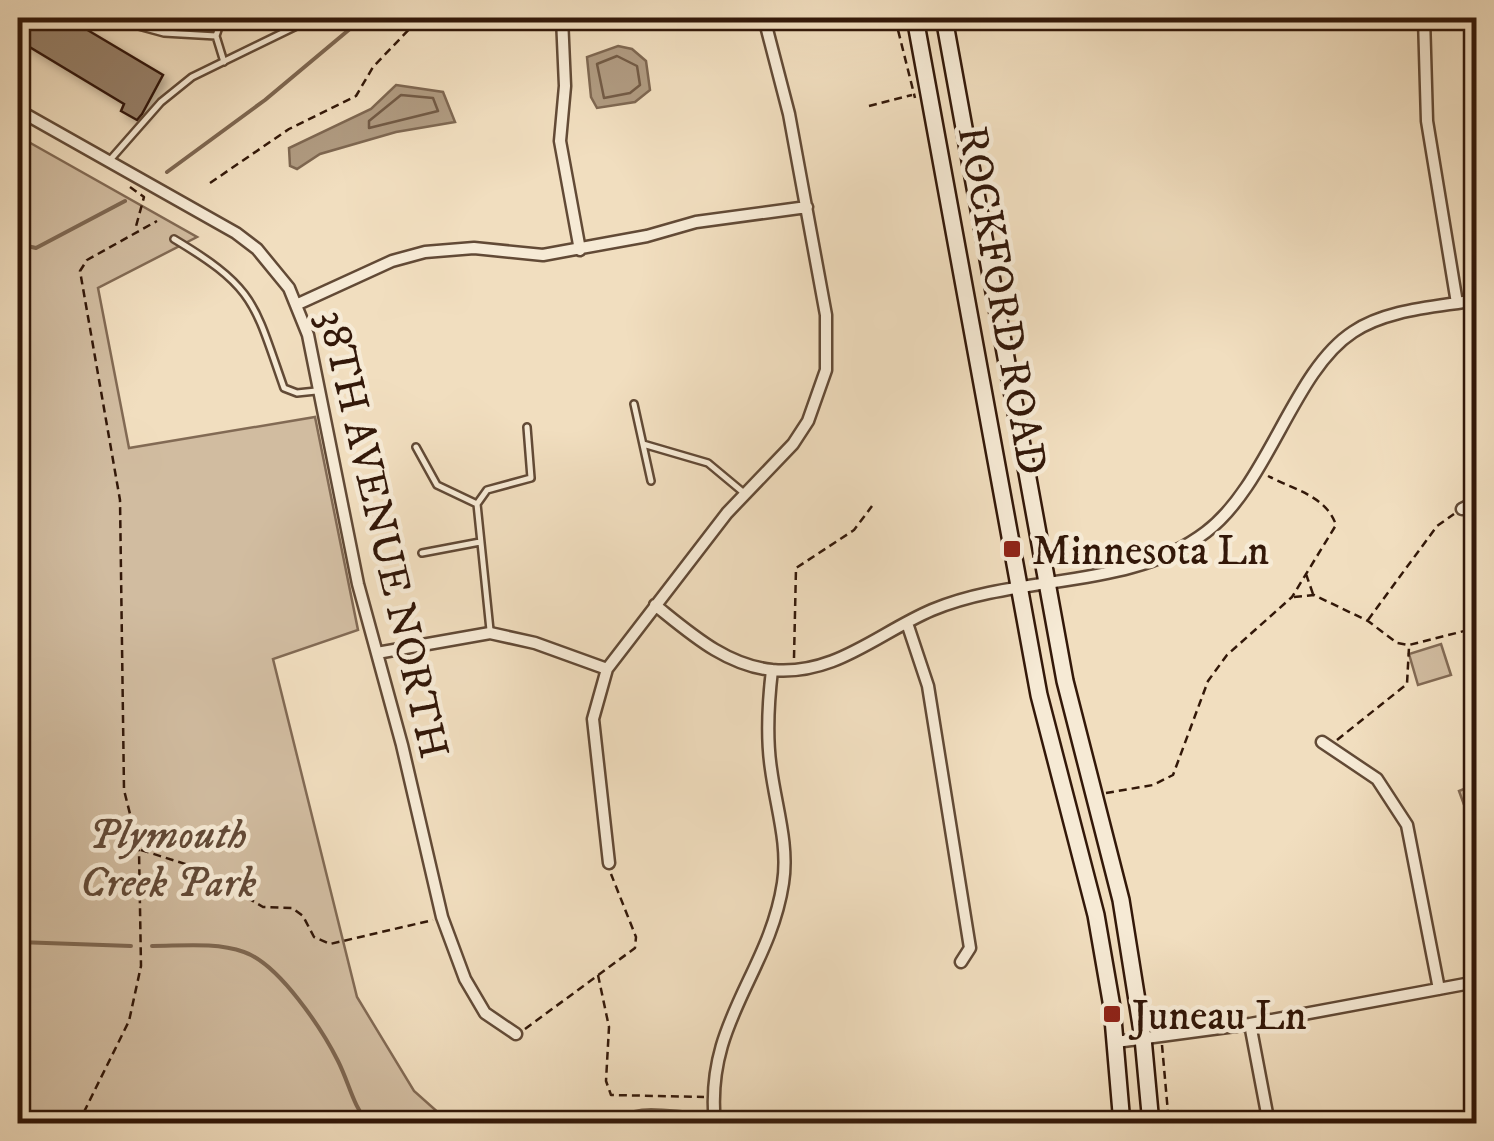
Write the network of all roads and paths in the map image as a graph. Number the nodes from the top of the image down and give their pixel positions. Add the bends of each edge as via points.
1 (109, 18) edge
2 (222, 18) edge
3 (313, 18) edge
4 (420, 18) edge
5 (562, 18) edge
6 (764, 18) edge
7 (915, 18) edge
8 (944, 18) edge
9 (1424, 18) edge
10 (216, 36) junction
11 (224, 62) junction
12 (913, 94) dead end
13 (868, 106) dead end
14 (18, 110) edge
15 (109, 162) junction
16 (210, 182) dead end
17 (130, 188) dead end
18 (806, 207) junction
19 (157, 222) dead end
20 (135, 230) junction
21 (174, 239) dead end
22 (580, 250) junction
23 (1476, 300) edge
24 (1457, 303) junction
25 (298, 304) junction
26 (319, 391) junction
27 (634, 404) dead end
28 (526, 428) dead end
29 (643, 444) junction
30 (416, 447) dead end
31 (1257, 470) junction
32 (650, 481) dead end
33 (744, 493) junction
34 (1476, 502) edge
35 (477, 504) junction
36 (872, 506) dead end
37 (1462, 508) joint
38 (480, 542) junction
39 (422, 553) dead end
40 (1306, 574) junction
41 (1047, 581) junction
42 (1019, 586) junction
43 (1314, 595) junction
44 (1292, 597) junction
45 (655, 605) junction
46 (1368, 622) junction
47 (907, 623) junction
48 (1476, 628) edge
49 (490, 633) junction
50 (1410, 646) junction
51 (377, 653) junction
52 (606, 669) junction
53 (772, 670) junction
54 (794, 670) junction
55 (1326, 744) joint
56 (1105, 794) dead end
57 (139, 850) junction
58 (610, 862) joint
59 (442, 918) junction
60 (962, 962) dead end
61 (598, 973) junction
62 (1476, 982) edge
63 (1438, 989) junction
64 (1250, 1024) junction
65 (516, 1034) joint
66 (1143, 1038) junction
67 (1116, 1042) junction
68 (713, 1096) junction
69 (78, 1124) edge
70 (715, 1124) edge
71 (1122, 1124) edge
72 (1151, 1124) edge
73 (1269, 1124) edge

1 - 10 lane via 164,33
2 - 10 lane
3 - 11 lane
4 - 16 path via 373,67 356,96 289,129
5 - 22 street via 560,140
6 - 18 street
7 - 42 main road, ROCKFORD ROAD
8 - 41 main road, ROCKFORD ROAD
9 - 24 street via 1426,121
10 - 11 lane
11 - 15 lane via 161,102
12 - 13 path
14 - 15 street, 38TH AVENUE NORTH
15 - 25 street, 38TH AVENUE NORTH via 236,233 275,267
17 - 20 path via 144,196
18 - 22 street via 696,222
18 - 33 street via 829,342 819,396 793,444
19 - 20 path
20 - 57 path via 80,271 120,500 124,790
21 - 26 lane via 242,289 267,329 284,388
22 - 25 street via 424,252
23 - 24 street
24 - 31 street via 1352,332 1321,365
25 - 26 street, 38TH AVENUE NORTH
26 - 51 street, 38TH AVENUE NORTH
27 - 29 lane
28 - 35 lane via 531,478 487,490
29 - 32 lane
29 - 33 lane via 708,463
30 - 35 lane via 437,484
31 - 40 path via 1330,509 1336,526
31 - 41 street via 1233,507 1183,548 1138,566
33 - 45 street
34 - 37 street
35 - 38 lane
36 - 54 path via 854,530 796,568
37 - 46 path via 1438,526
38 - 39 lane
38 - 49 lane
40 - 43 path
40 - 44 path
41 - 42 street
41 - 66 main road, ROCKFORD ROAD via 1080,750 1121,900
42 - 47 street
42 - 67 main road, ROCKFORD ROAD via 1039,695 1087,870
43 - 44 path
43 - 46 path
44 - 56 path via 1226,655 1208,681 1172,775
45 - 52 street
45 - 53 street via 721,654
46 - 50 path
47 - 54 street via 834,662
47 - 60 street via 937,742 970,948
48 - 50 path
49 - 51 street
49 - 52 street
50 - 55 path via 1407,684
51 - 59 street, 38TH AVENUE NORTH
52 - 58 street via 593,719
53 - 54 street
53 - 68 street via 767,736 783,880 770,929 716,1054
55 - 63 street via 1376,779 1407,825
57 - 59 path via 198,868 263,907 292,908 314,937 330,944
57 - 69 path via 137,992
58 - 61 path via 637,943
59 - 65 street, 38TH AVENUE NORTH via 485,1013
61 - 65 path
61 - 68 path via 609,1027 611,1095
62 - 63 street
63 - 64 street
64 - 66 street
64 - 73 street
66 - 67 street
66 - 72 main road, ROCKFORD ROAD
67 - 71 main road, ROCKFORD ROAD
68 - 70 street

